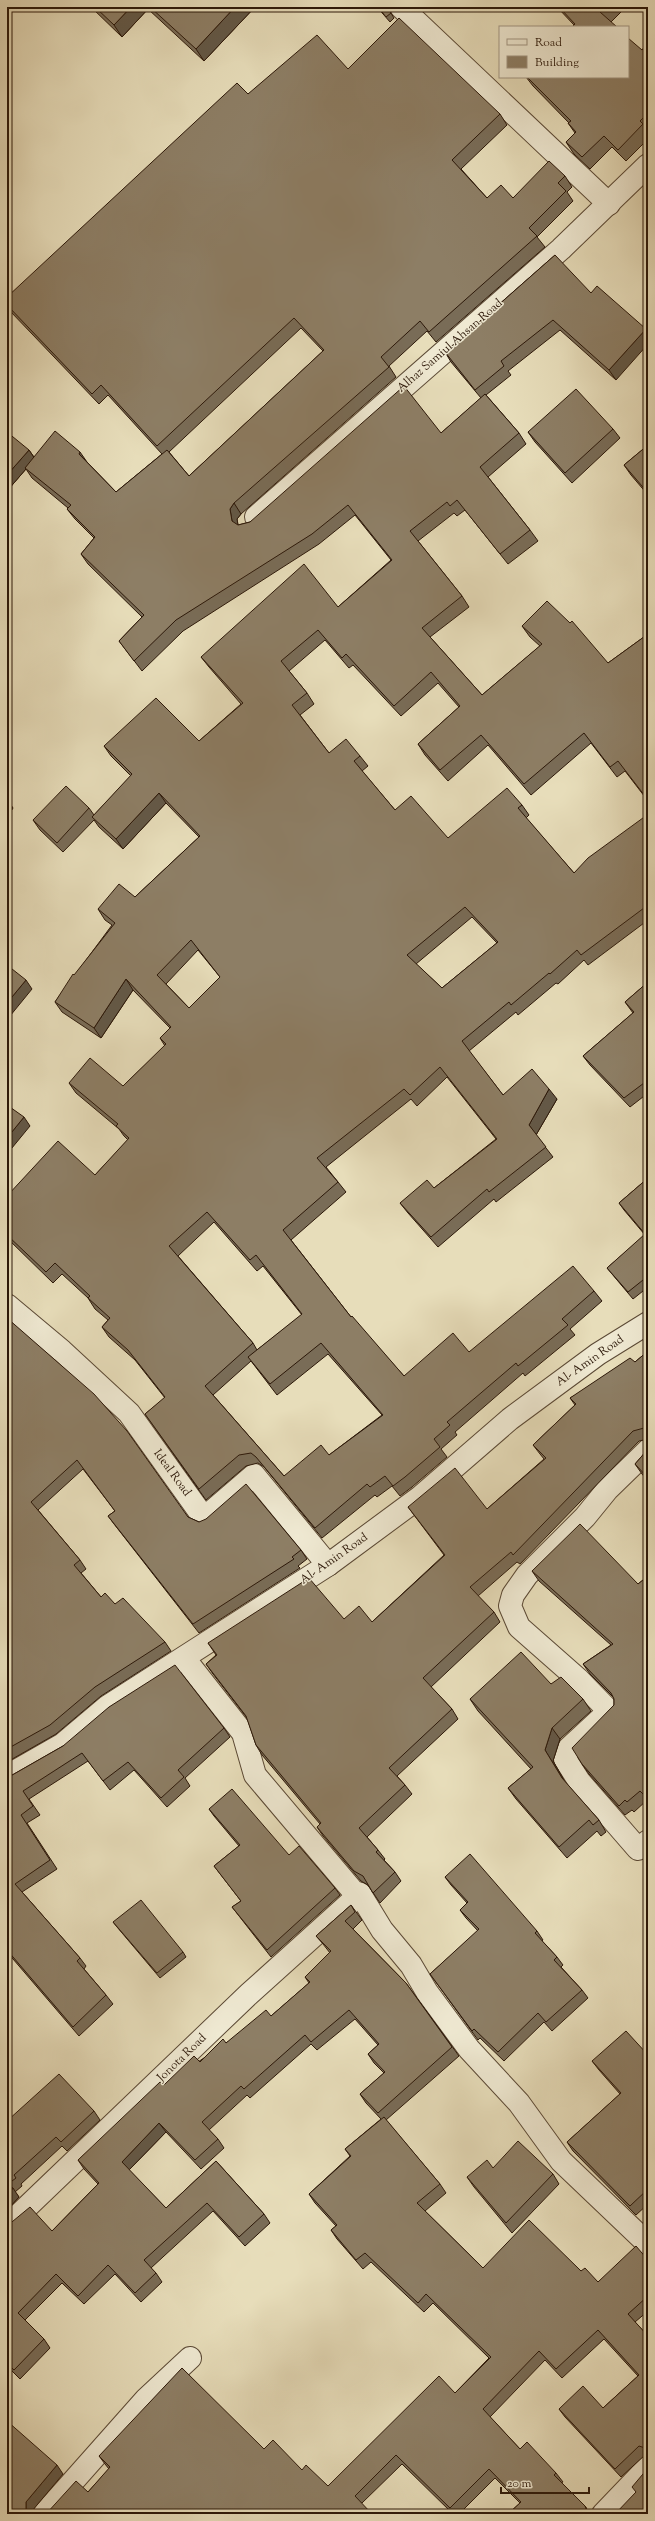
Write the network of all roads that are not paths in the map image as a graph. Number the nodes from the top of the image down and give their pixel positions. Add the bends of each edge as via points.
1 (401, 7) edge
2 (648, 165) edge
3 (609, 204) junction
4 (249, 523) edge
5 (7, 1305) edge
6 (648, 1323) edge
7 (648, 1450) edge
8 (328, 1564) junction
9 (184, 1658) junction
10 (7, 1776) edge
11 (648, 1841) edge
12 (360, 1894) junction
13 (7, 2226) edge
14 (644, 2234) edge
15 (190, 2358) dead end
16 (648, 2467) edge
17 (44, 2514) edge
18 (603, 2514) edge

1 - 3 street
2 - 3 street, Alhaz Samiul Ahsan Road
3 - 4 street, Alhaz Samiul Ahsan Road via 562,249
5 - 8 street, Ideal Road via 62,1351 129,1413 204,1518 254,1475
6 - 8 street, Al- Amin Road via 598,1354 510,1419 420,1498
7 - 11 street via 527,1576 513,1595 510,1606 519,1627 578,1679 609,1711 569,1748 565,1759 579,1781 638,1849
8 - 9 street, Al- Amin Road
9 - 10 street, Al- Amin Road via 108,1706 63,1744
9 - 12 street via 243,1733 255,1775 353,1891
12 - 13 street, Jonota Road via 250,1994
12 - 14 street via 382,1930 410,1965 427,1992 470,2049 519,2102 561,2161
15 - 17 street via 146,2399
16 - 18 street

